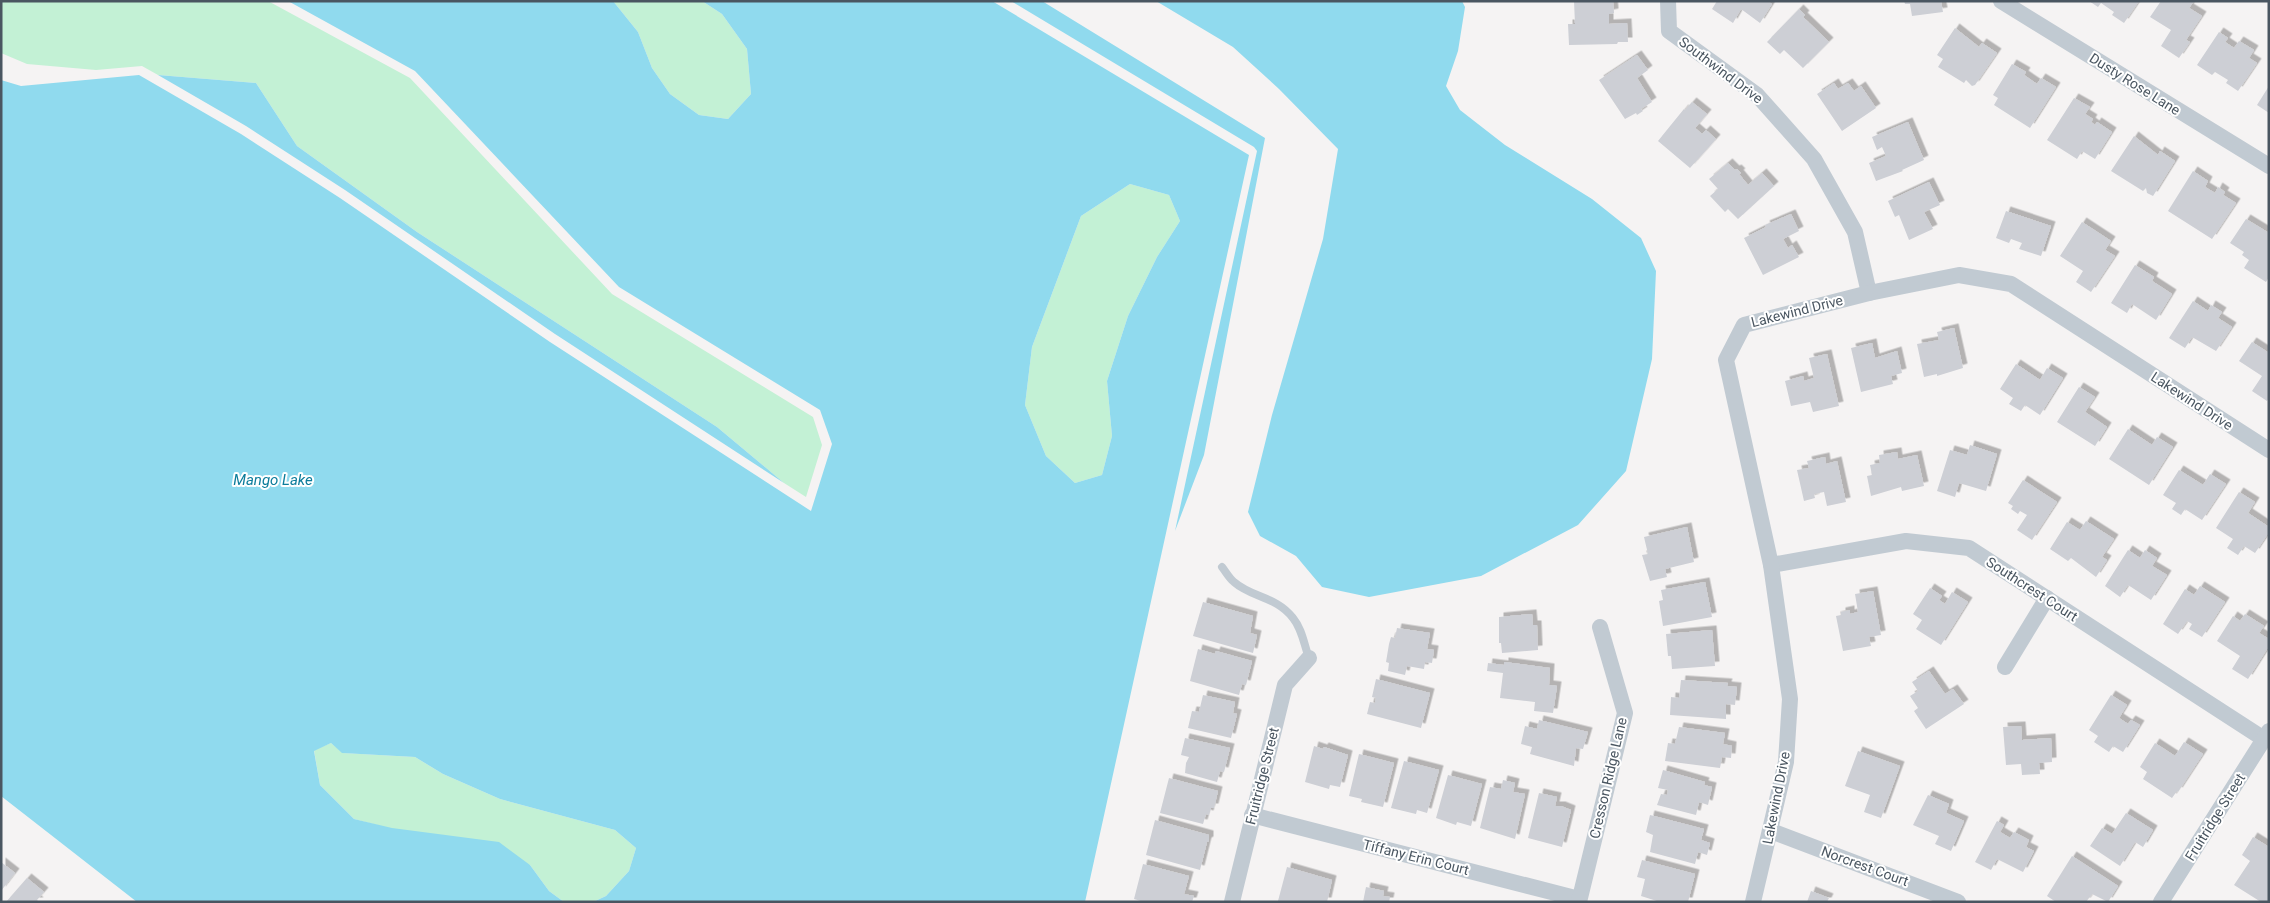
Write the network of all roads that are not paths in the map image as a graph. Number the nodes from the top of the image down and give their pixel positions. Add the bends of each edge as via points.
1 (1668, 1) edge
2 (2001, 1) edge
3 (2269, 166) edge
4 (1869, 293) junction
5 (2269, 450) edge
6 (1771, 565) junction
7 (1222, 567) dead end
8 (2047, 598) junction
9 (1600, 627) dead end
10 (1308, 658) joint
11 (2005, 667) dead end
12 (2266, 735) edge
13 (1252, 815) junction
14 (1770, 831) junction
15 (1579, 900) edge
16 (1232, 902) edge
17 (1753, 902) edge
18 (1958, 902) edge
19 (2161, 902) edge

1 - 4 street, Southwind Drive via 1669,31 1757,95 1814,159 1854,232
2 - 3 street, Dusty Rose Lane
4 - 5 street, Lakewind Drive via 1959,275 2011,284
4 - 6 street, Lakewind Drive via 1744,325 1726,360
6 - 8 street, Southcrest Court via 1906,541 1969,548
6 - 14 street, Lakewind Drive via 1790,698 1786,762
7 - 10 lane via 1239,586 1284,608 1300,629
8 - 11 street
8 - 12 street, Southcrest Court
9 - 15 street, Cresson Ridge Lane via 1624,713
10 - 13 street, Fruitridge Street via 1285,685
12 - 19 street, Fruitridge Street
13 - 15 street, Tiffany Erin Court
13 - 16 street, Fruitridge Street
14 - 17 street, Lakewind Drive
14 - 18 street, Norcrest Court

